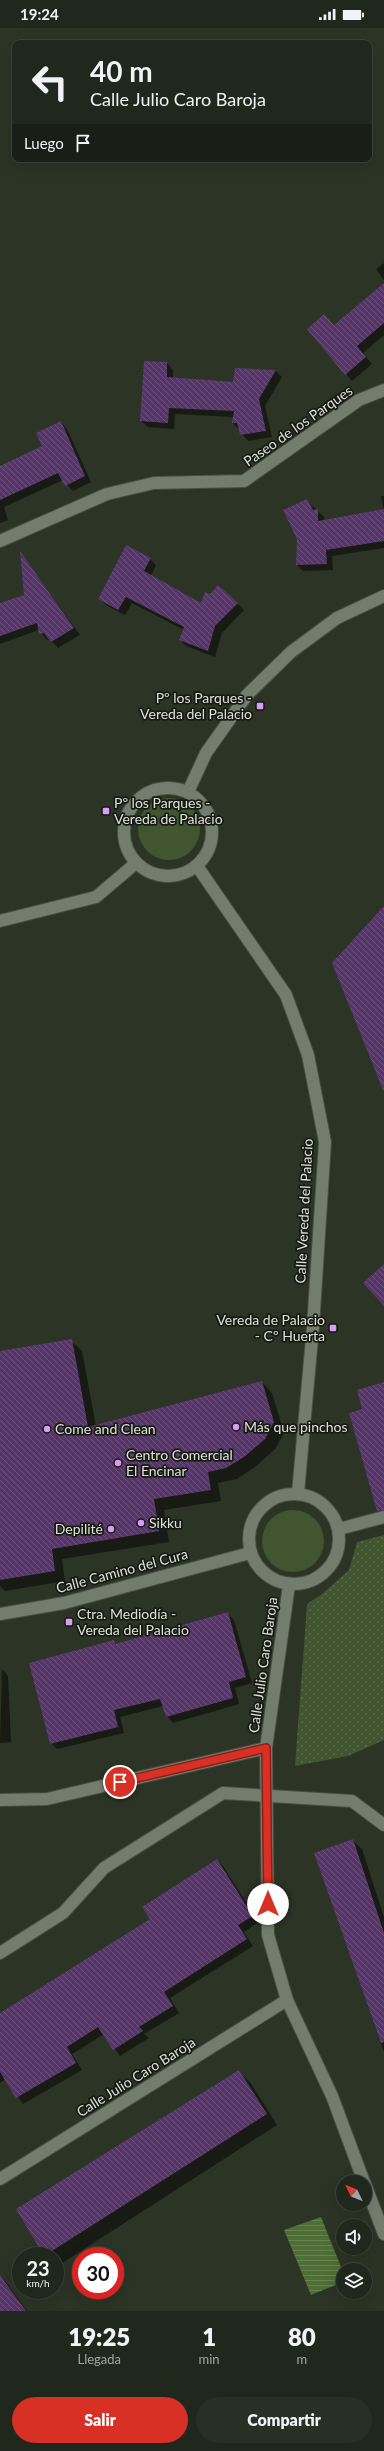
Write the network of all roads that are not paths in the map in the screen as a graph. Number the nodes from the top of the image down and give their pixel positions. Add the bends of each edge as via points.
1 (384, 390) edge
2 (0, 541) edge
3 (384, 596) edge
4 (188, 792) junction
5 (136, 863) junction
6 (197, 866) junction
7 (0, 921) edge
8 (298, 1493) junction
9 (384, 1517) edge
10 (339, 1529) junction
11 (250, 1552) junction
12 (289, 1585) junction
13 (0, 1614) edge
14 (266, 1748) junction
15 (267, 1794) junction
16 (0, 1800) edge
17 (384, 1825) edge
18 (0, 1953) edge
19 (287, 2000) junction
20 (362, 2175) edge
21 (0, 2179) edge
22 (372, 2202) edge
23 (384, 2234) edge

1 - 2 street, Paseo de los Parques via 359,400 244,481 146,484 107,494
3 - 4 street via 331,622 290,652 247,695 206,753
4 - 5 street via 173,788 158,789 144,795 132,806 125,820 124,835 127,850
4 - 6 street via 208,813 212,827 206,855
5 - 6 street via 146,871 166,876 186,873
5 - 7 street via 96,897
6 - 8 street, Calle Vereda del Palacio via 286,995 308,1055 325,1142 313,1327
8 - 10 street via 321,1503 330,1511
8 - 11 street via 280,1495 264,1504 251,1523 248,1535
9 - 10 street
10 - 12 street via 339,1546 330,1567 307,1583
11 - 12 street via 258,1568 272,1580
11 - 13 street, Calle Camino del Cura via 64,1603
12 - 14 street, Calle Julio Caro Baroja via 284,1636
14 - 15 street, Calle Julio Caro Baroja
14 - 16 street, Calle Julio Caro Baroja via 46,1799
15 - 17 street via 352,1801
15 - 18 street via 223,1793 104,1868 63,1913
15 - 19 street, Calle Julio Caro Baroja via 268,1935
19 - 20 street, Calle Julio Caro Baroja via 332,2096
19 - 21 street, Calle Julio Caro Baroja
22 - 23 street, Calle Julio Caro Baroja

